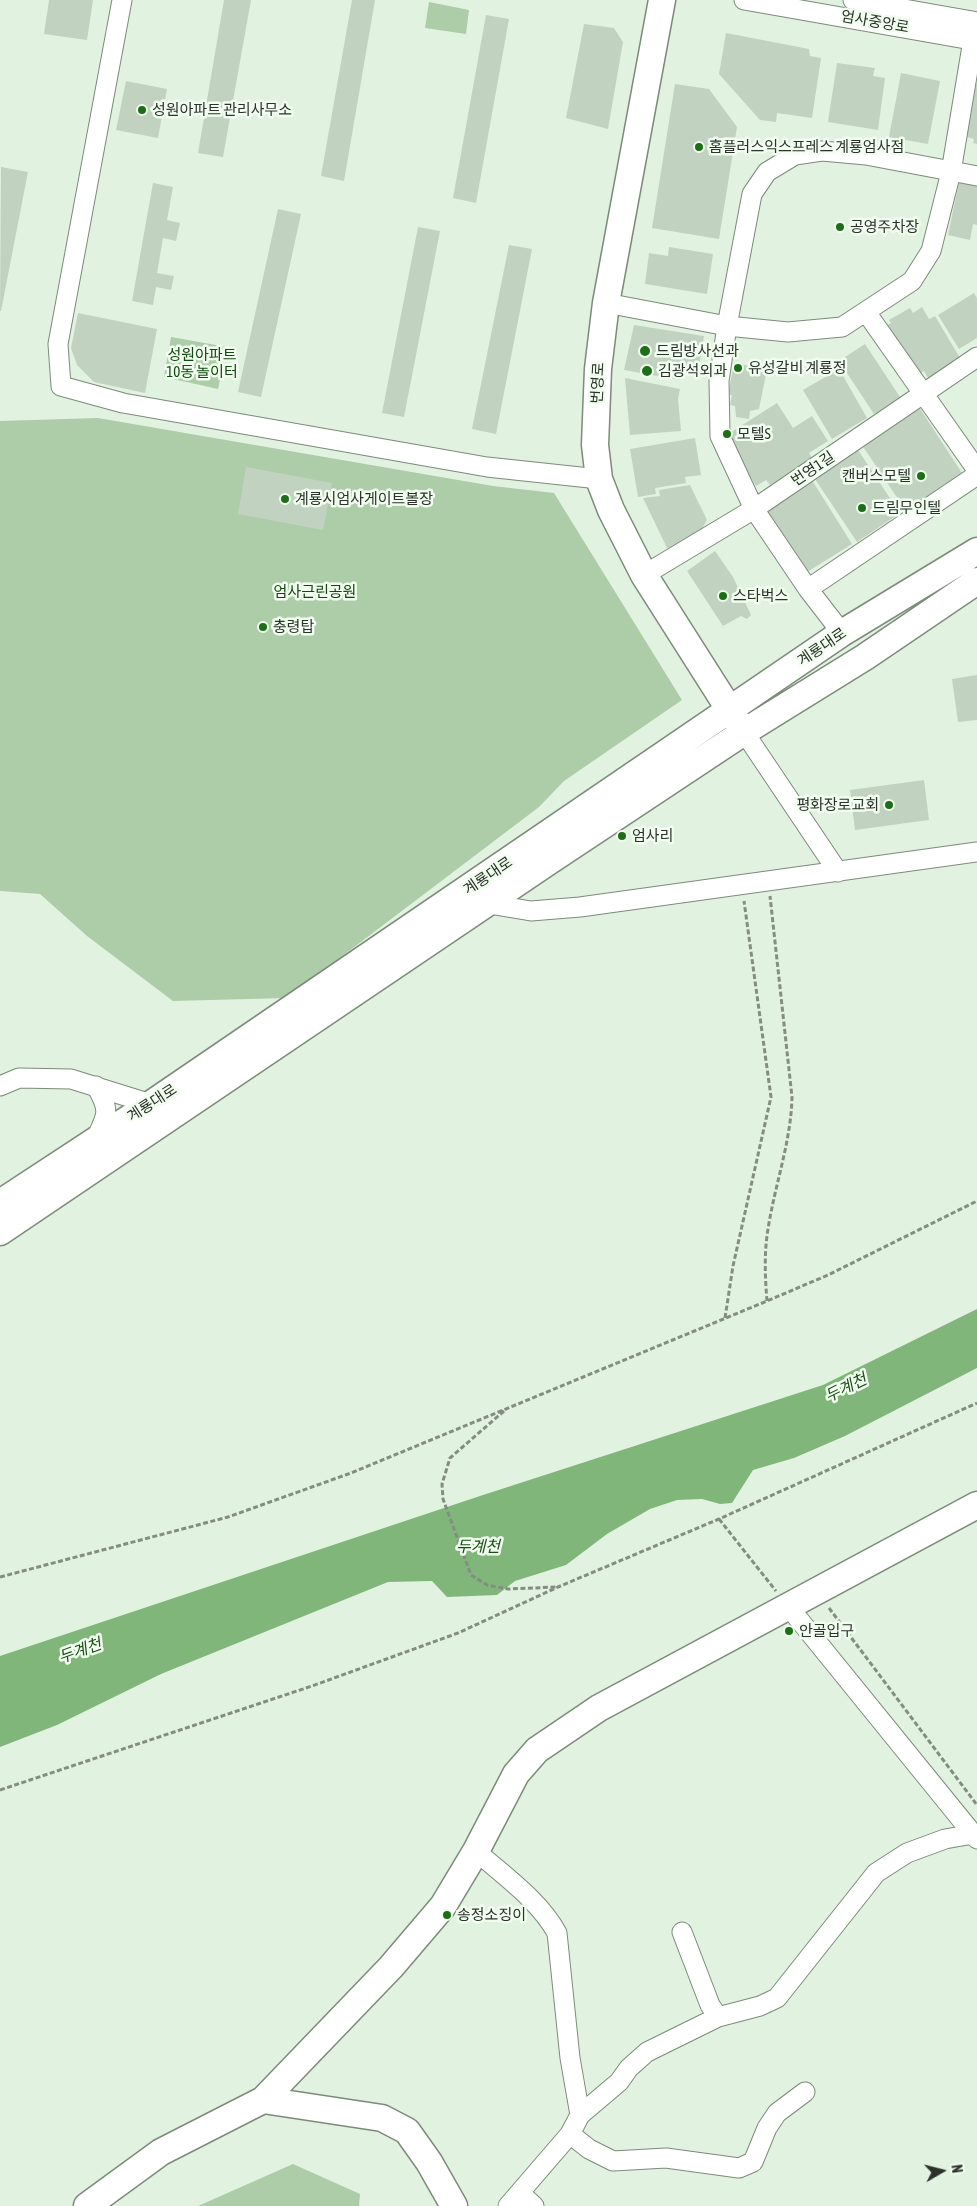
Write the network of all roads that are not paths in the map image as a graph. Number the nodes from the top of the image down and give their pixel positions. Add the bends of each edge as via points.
1 (122, 0) edge
2 (662, 0) edge
3 (744, 0) edge
4 (853, 0) edge
5 (784, 3) edge
6 (976, 31) edge
7 (951, 172) junction
8 (977, 176) edge
9 (606, 303) junction
10 (866, 312) junction
11 (727, 326) junction
12 (977, 356) edge
13 (924, 394) junction
14 (977, 470) edge
15 (977, 475) edge
16 (599, 479) junction
17 (754, 509) junction
18 (977, 551) edge
19 (644, 575) junction
20 (977, 581) edge
21 (808, 589) junction
22 (842, 633) junction
23 (730, 710) junction
24 (744, 732) junction
25 (977, 852) edge
26 (838, 872) junction
27 (489, 904) junction
28 (0, 1086) edge
29 (96, 1086) junction
30 (151, 1104) junction
31 (96, 1138) junction
32 (0, 1203) edge
33 (0, 1232) edge
34 (977, 1505) edge
35 (788, 1606) junction
36 (975, 1837) edge
37 (476, 1851) junction
38 (682, 1932) dead end
39 (718, 2017) junction
40 (805, 2092) dead end
41 (263, 2100) junction
42 (580, 2115) junction
43 (570, 2134) junction
44 (521, 2202) edge
45 (87, 2206) edge
46 (454, 2206) edge

1 - 16 street via 58,344 61,386 123,403 468,464
2 - 9 main road, 번영로
3 - 5 street, 엄사중앙로
4 - 6 street, 엄사중앙로
5 - 6 street, 엄사중앙로
6 - 7 street
7 - 8 street
7 - 10 street via 931,251 912,281
7 - 11 street via 866,155 822,151 794,155 767,172 752,194
9 - 11 street
9 - 16 main road, 번영로 via 598,369 595,445
10 - 11 street via 842,327 833,328 788,332
10 - 13 street
11 - 17 street via 719,381 720,436
12 - 13 street, 번영1길
13 - 14 street
13 - 17 street, 번영1길
15 - 21 street
16 - 19 main road, 번영로
17 - 19 street, 번영1길
17 - 21 street
18 - 22 main road, 계룡대로
19 - 23 main road, 번영로
20 - 24 main road, 계룡대로 via 865,657
21 - 22 street
22 - 23 main road, 계룡대로
23 - 24 main road, 번영로
23 - 30 main road, 계룡대로
24 - 26 street
24 - 27 main road, 계룡대로
25 - 26 street
26 - 27 street via 580,907 531,911
27 - 33 main road, 계룡대로
28 - 29 street via 19,1078 48,1077
29 - 30 street
29 - 31 street via 108,1114
30 - 31 main road, 계룡대로
31 - 32 main road, 계룡대로
34 - 35 main road
35 - 36 street
35 - 37 main road via 599,1708 537,1750 516,1774
36 - 39 street via 945,1839 907,1853 876,1873 777,1998
37 - 41 main road via 442,1906 392,1967
37 - 42 street via 530,1899 557,1934 570,2058
38 - 39 street via 710,2005
39 - 42 street via 647,2052 619,2082
40 - 43 street via 777,2113 753,2162 739,2168 666,2158 613,2161
41 - 45 main road via 161,2152
41 - 46 main road via 382,2118 407,2131
42 - 43 street
43 - 44 street

